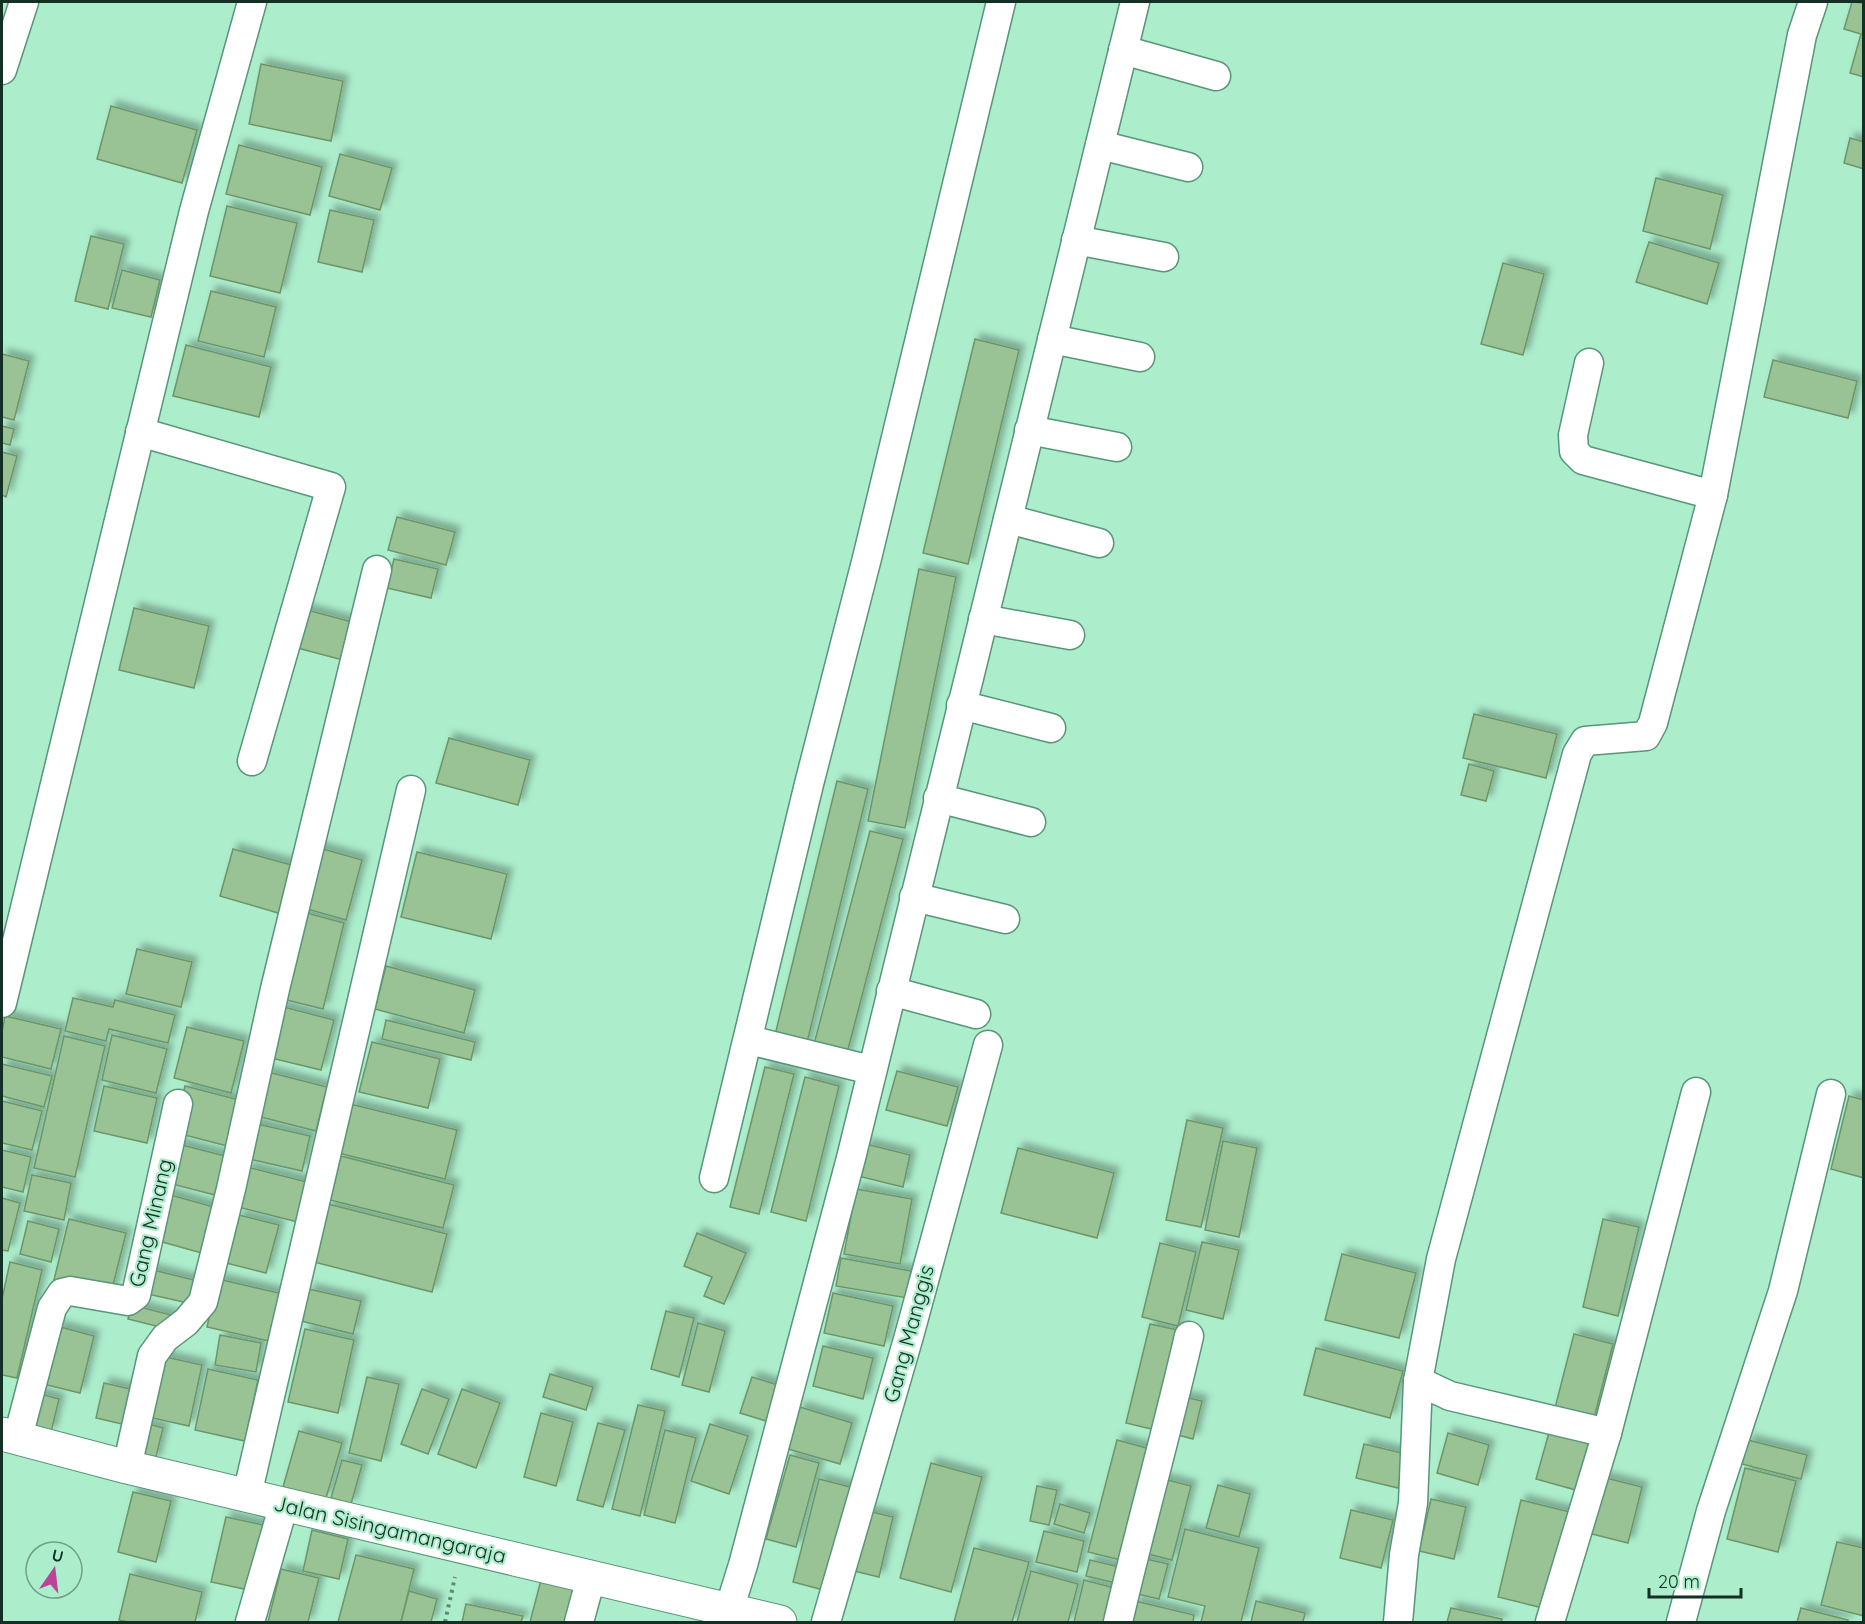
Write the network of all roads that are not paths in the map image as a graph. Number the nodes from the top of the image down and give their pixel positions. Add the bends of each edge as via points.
1 (24, 2) edge
2 (252, 2) edge
3 (1000, 2) edge
4 (1135, 2) edge
5 (1813, 2) edge
6 (1123, 50) junction
7 (2, 70) edge
8 (1216, 75) dead end
9 (1100, 145) junction
10 (1188, 167) dead end
11 (1076, 240) junction
12 (1164, 258) dead end
13 (1052, 339) junction
14 (1140, 357) dead end
15 (1589, 363) dead end
16 (1029, 430) junction
17 (140, 432) junction
18 (1117, 447) dead end
19 (1713, 495) junction
20 (1008, 519) junction
21 (1099, 543) dead end
22 (377, 570) dead end
23 (982, 619) junction
24 (1070, 635) dead end
25 (961, 705) junction
26 (1051, 728) dead end
27 (252, 761) dead end
28 (411, 790) dead end
29 (938, 798) junction
30 (1030, 822) dead end
31 (914, 897) junction
32 (1005, 919) dead end
33 (891, 991) junction
34 (2, 1003) edge
35 (976, 1014) dead end
36 (749, 1040) junction
37 (988, 1045) dead end
38 (871, 1070) junction
39 (1696, 1092) dead end
40 (1831, 1094) dead end
41 (178, 1104) dead end
42 (714, 1178) dead end
43 (1189, 1336) dead end
44 (1418, 1381) junction
45 (1607, 1433) junction
46 (10, 1435) edge
47 (127, 1467) junction
48 (247, 1495) junction
49 (284, 1504) junction
50 (591, 1578) junction
51 (729, 1610) junction
52 (250, 1623) edge
53 (579, 1623) edge
54 (780, 1623) edge
55 (826, 1623) edge
56 (1118, 1623) edge
57 (1398, 1623) edge
58 (1550, 1623) edge
59 (1681, 1623) edge

1 - 7 street
2 - 17 street via 194,211
3 - 36 street
4 - 6 street
5 - 19 street via 1802,35
6 - 8 street
6 - 9 street
9 - 10 street
9 - 11 street
11 - 12 street
11 - 13 street
13 - 14 street
13 - 16 street
15 - 19 street via 1573,435 1574,451 1583,460
16 - 18 street
16 - 20 street
17 - 27 street via 332,487
17 - 34 street
19 - 44 street via 1653,723 1646,736 1585,741 1577,754 1441,1258
20 - 21 street
20 - 23 street
22 - 47 street via 203,1302 152,1356
23 - 24 street
23 - 25 street
25 - 26 street
25 - 29 street
28 - 48 street
29 - 30 street
29 - 31 street
31 - 32 street
31 - 33 street
33 - 35 street
33 - 38 street
36 - 38 street
36 - 42 street
37 - 55 street, Gang Manggis
38 - 51 street
39 - 45 street
40 - 59 street via 1783,1291 1711,1511
41 - 46 street, Gang Minang via 136,1295 128,1301 62,1293 52,1308
43 - 56 street
44 - 45 street via 1450,1396
44 - 57 street via 1413,1503
45 - 58 street
46 - 47 street, Jalan Sisingamangaraja
47 - 48 street, Jalan Sisingamangaraja
48 - 49 street, Jalan Sisingamangaraja
49 - 50 street, Jalan Sisingamangaraja
49 - 52 street
50 - 51 street, Jalan Sisingamangaraja
50 - 53 street
51 - 54 street, Jalan Sisingamangaraja

